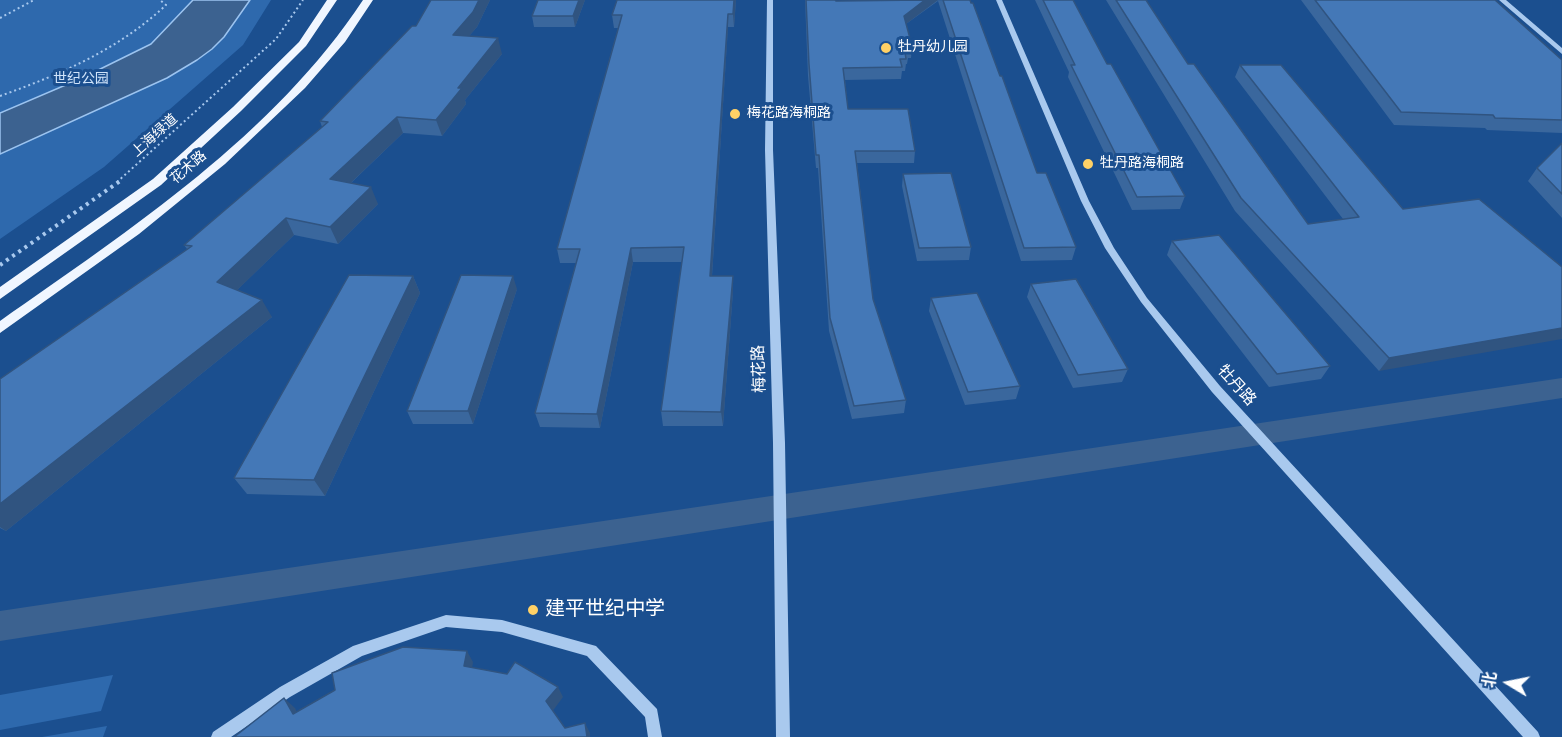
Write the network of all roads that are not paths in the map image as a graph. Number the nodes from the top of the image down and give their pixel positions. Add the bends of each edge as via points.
1 (333, 0) edge
2 (368, 0) edge
3 (770, 0) edge
4 (999, 0) edge
5 (1502, 0) edge
6 (1562, 52) edge
7 (0, 294) edge
8 (0, 328) edge
9 (218, 737) edge
10 (655, 737) edge
11 (783, 737) edge
12 (1533, 737) edge

1 - 7 main road, 花木路 via 303,44 158,182
2 - 8 main road, 花木路 via 339,44 195,185
3 - 11 street, 梅花路
4 - 12 street, 牡丹路 via 1085,201 1110,249 1144,300 1216,389
5 - 6 street
9 - 10 street via 285,692 358,651 446,621 502,626 591,651 652,714

